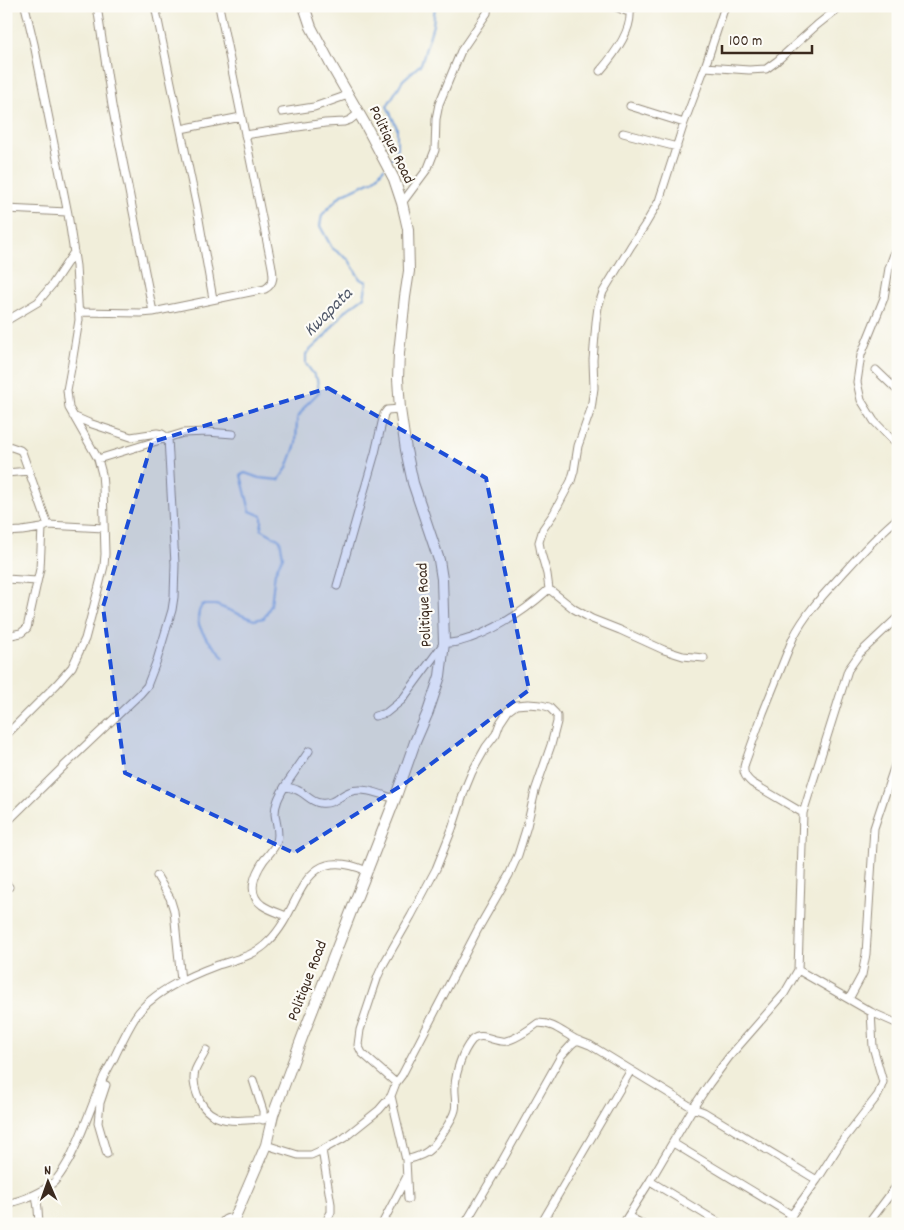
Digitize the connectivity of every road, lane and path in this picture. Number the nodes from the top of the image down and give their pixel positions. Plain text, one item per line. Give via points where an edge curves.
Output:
1 (25, 6) edge
2 (97, 6) edge
3 (154, 6) edge
4 (219, 6) edge
5 (304, 6) edge
6 (488, 6) edge
7 (614, 6) edge
8 (725, 6) edge
9 (841, 6) edge
10 (633, 8) edge
11 (705, 67) junction
12 (600, 71) dead end
13 (348, 95) junction
14 (630, 106) dead end
15 (282, 112) dead end
16 (359, 113) junction
17 (242, 117) junction
18 (684, 123) junction
19 (181, 129) junction
20 (622, 133) dead end
21 (245, 135) junction
22 (676, 147) junction
23 (402, 203) junction
24 (6, 209) edge
25 (67, 212) junction
26 (898, 251) edge
27 (74, 252) junction
28 (212, 299) junction
29 (79, 312) junction
30 (153, 312) junction
31 (6, 321) edge
32 (876, 370) dead end
33 (898, 391) edge
34 (400, 409) junction
35 (73, 416) junction
36 (233, 434) dead end
37 (168, 438) junction
38 (6, 445) edge
39 (898, 446) edge
40 (98, 459) junction
41 (30, 471) junction
42 (6, 473) edge
43 (898, 518) edge
44 (45, 527) junction
45 (104, 528) junction
46 (6, 532) edge
47 (6, 579) edge
48 (37, 581) junction
49 (337, 586) dead end
50 (549, 589) junction
51 (898, 617) edge
52 (6, 636) edge
53 (444, 644) junction
54 (704, 658) dead end
55 (375, 716) dead end
56 (6, 735) edge
57 (309, 751) dead end
58 (898, 756) edge
59 (286, 786) junction
60 (396, 800) junction
61 (804, 813) junction
62 (6, 823) edge
63 (367, 871) junction
64 (157, 876) dead end
65 (286, 916) junction
66 (798, 970) junction
67 (181, 981) junction
68 (849, 999) junction
69 (871, 1012) junction
70 (898, 1024) edge
71 (577, 1040) junction
72 (206, 1050) dead end
73 (631, 1070) junction
74 (105, 1075) junction
75 (253, 1080) dead end
76 (396, 1082) junction
77 (391, 1096) junction
78 (693, 1108) junction
79 (273, 1115) junction
80 (263, 1120) junction
81 (673, 1143) junction
82 (266, 1145) junction
83 (322, 1150) junction
84 (107, 1154) dead end
85 (406, 1160) junction
86 (406, 1178) junction
87 (817, 1180) junction
88 (650, 1181) junction
89 (898, 1184) edge
90 (895, 1193) edge
91 (36, 1194) junction
92 (408, 1199) dead end
93 (6, 1204) edge
94 (792, 1215) junction
95 (628, 1216) junction
96 (233, 1221) edge
97 (39, 1224) edge
98 (222, 1224) edge
99 (325, 1224) edge
100 (382, 1224) edge
101 (465, 1224) edge
102 (541, 1224) edge
103 (623, 1224) edge
104 (642, 1224) edge
105 (721, 1224) edge
106 (785, 1224) edge
107 (868, 1224) edge

1 - 25 street
2 - 30 street via 112,106
3 - 19 street
4 - 17 street
5 - 13 street, Politique Road via 311,27
6 - 23 street via 487,13 461,51 439,104 435,150 428,168
7 - 10 street via 626,11
8 - 11 street
9 - 11 street via 766,69
10 - 12 street via 621,41
11 - 18 street
13 - 15 street via 314,107
13 - 16 street, Politique Road
14 - 18 street
16 - 21 street via 344,122
16 - 23 street, Politique Road via 394,179
17 - 19 street
17 - 21 street
18 - 22 street
19 - 28 street
20 - 22 street
21 - 28 street via 273,280 265,289
22 - 50 street via 659,202 603,292 598,307 590,409 571,481 539,542
23 - 34 street, Politique Road via 408,229 409,272 399,354
24 - 25 street
25 - 27 street
26 - 39 street via 889,268 884,298 860,355 857,382 861,400 874,421
27 - 29 street
27 - 31 street via 38,302
28 - 30 street
29 - 30 street
29 - 35 street via 67,390
32 - 33 street
34 - 49 street via 387,410 384,414 376,453
34 - 53 street, Politique Road via 413,483 439,560
35 - 37 street via 131,437 162,434
35 - 40 street
36 - 37 street via 191,432
37 - 40 street
37 - 62 street via 174,597 157,660 146,686 134,700
38 - 41 street via 22,452
40 - 45 street via 104,486
41 - 42 street
41 - 44 street
43 - 61 street via 882,531 798,627 744,768 746,778 752,783
44 - 45 street
44 - 46 street
44 - 48 street
45 - 56 street via 102,576 85,639 75,661 57,684
47 - 48 street
48 - 52 street via 27,628 21,633
50 - 53 street via 494,629 463,641
50 - 54 street via 592,619 664,650
51 - 61 street via 848,670
53 - 55 street via 402,700 386,713
53 - 60 street, Politique Road via 440,676
57 - 59 street
58 - 68 street via 874,828 866,954 862,975
59 - 60 street via 321,804 328,804 357,790
59 - 65 street via 279,796 275,814 278,840 257,873 253,887 255,898
60 - 63 street, Politique Road
61 - 66 street
63 - 65 street via 340,863 318,868 298,893
63 - 79 street, Politique Road
64 - 67 street via 174,911
65 - 67 street via 276,933 258,950
66 - 68 street
66 - 78 street via 784,994 729,1057
67 - 74 street via 142,1008
68 - 69 street
69 - 70 street
69 - 87 street via 873,1047 883,1084
71 - 73 street
71 - 85 street via 562,1029 543,1023 507,1041 474,1038 458,1068 456,1106 451,1119 428,1151
71 - 101 street via 561,1056
72 - 80 street via 194,1076 203,1106 220,1119
73 - 78 street
73 - 102 street
74 - 84 street via 98,1123
74 - 91 street via 66,1165 53,1182
75 - 80 street
76 - 76 street via 518,855 557,722 557,716 549,707 516,705 500,723 472,772 436,869 378,976 358,1045 362,1053
76 - 77 street
77 - 83 street via 356,1130
77 - 85 street
78 - 81 street
78 - 87 street
79 - 80 street
79 - 82 street, Politique Road
81 - 88 street
81 - 94 street
82 - 83 street via 298,1155 311,1155
82 - 96 street, Politique Road
83 - 99 street via 331,1204
85 - 86 street
86 - 92 street
86 - 100 street
87 - 94 street
88 - 95 street
88 - 105 street
89 - 90 street
90 - 107 street
91 - 93 street
91 - 97 street
94 - 106 street
95 - 103 street
95 - 104 street
96 - 98 street via 226,1218

